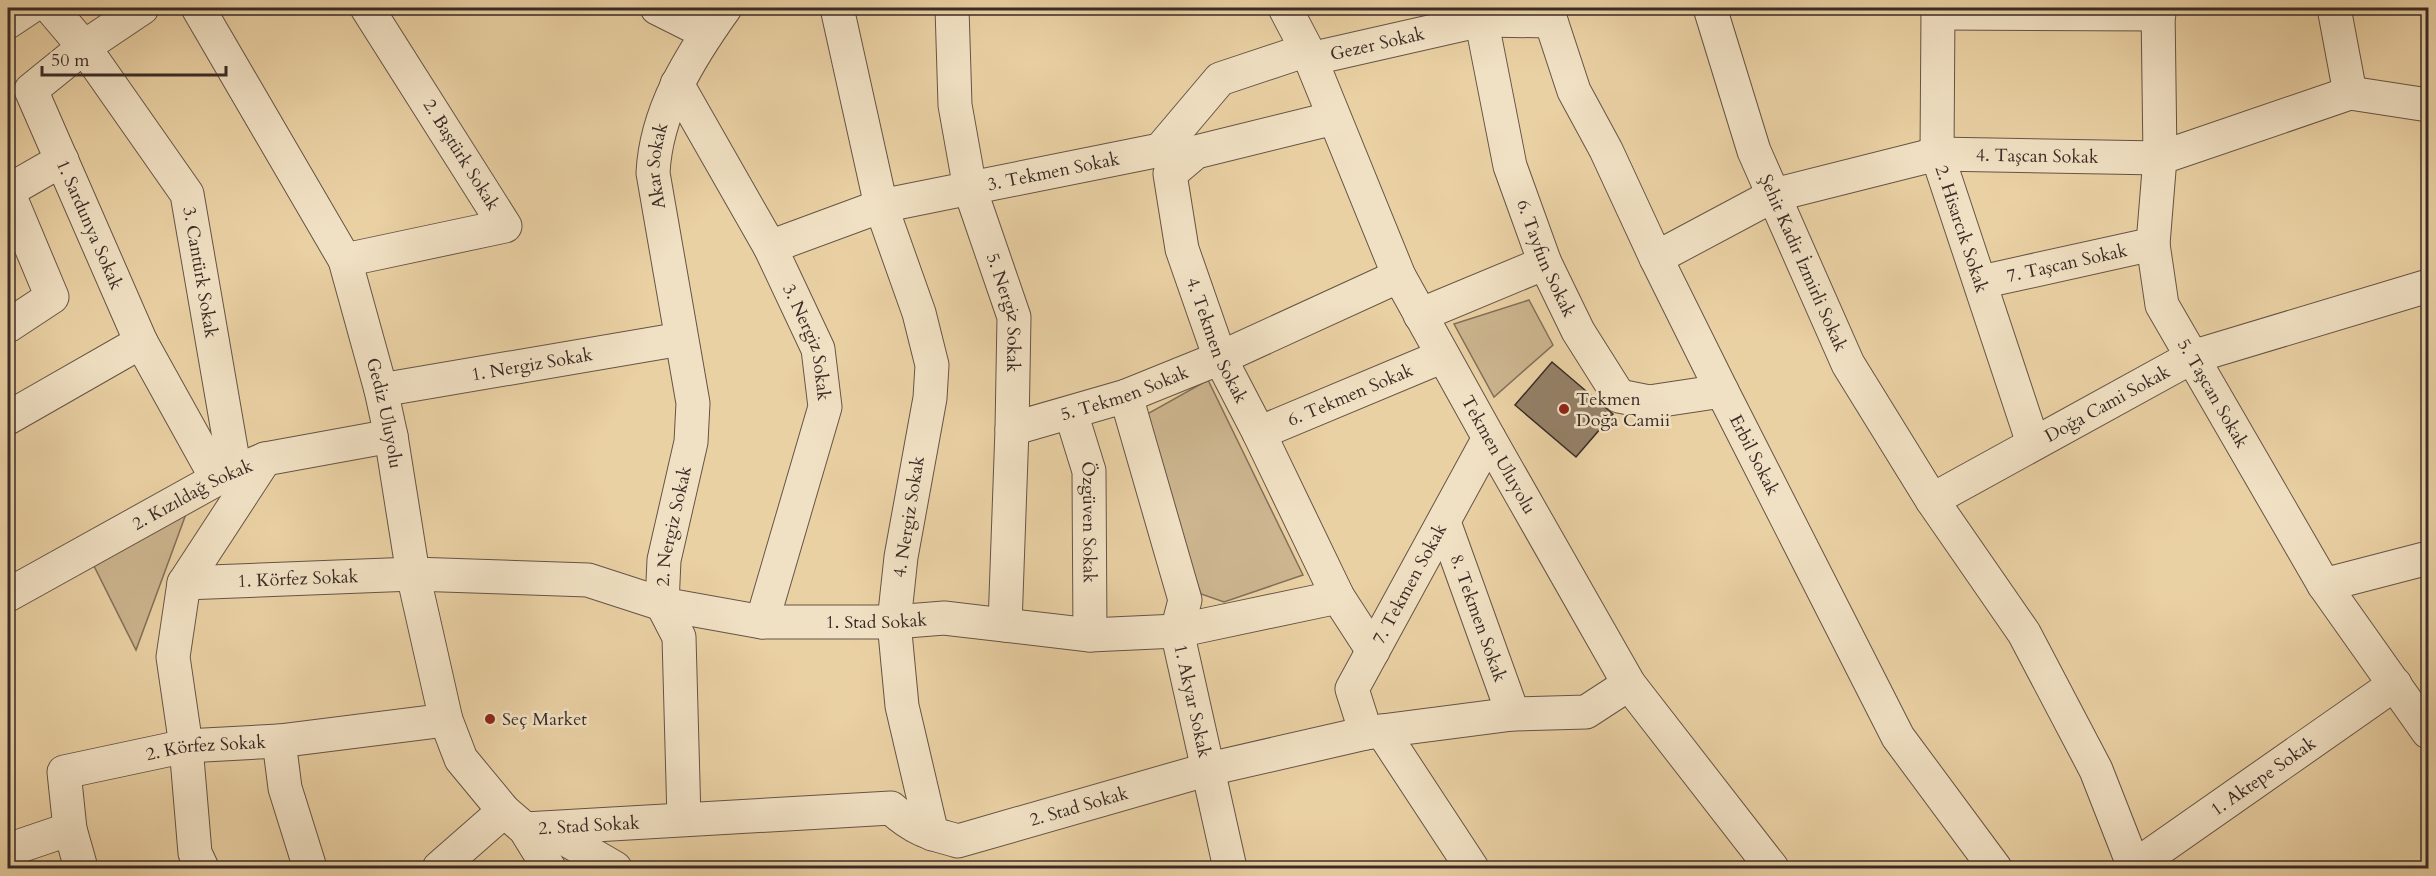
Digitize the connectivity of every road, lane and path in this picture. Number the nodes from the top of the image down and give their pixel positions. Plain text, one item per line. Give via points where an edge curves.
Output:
1 (29, 8) edge
2 (51, 8) edge
3 (142, 8) edge
4 (198, 8) edge
5 (367, 8) edge
6 (657, 8) edge
7 (837, 8) edge
8 (952, 8) edge
9 (1285, 8) edge
10 (1710, 8) edge
11 (2334, 8) edge
12 (1938, 10) edge
13 (2158, 11) edge
14 (1481, 14) edge
15 (1553, 14) edge
16 (716, 20) edge
17 (8, 22) edge
18 (84, 47) junction
19 (1309, 54) junction
20 (677, 84) junction
21 (2350, 93) junction
22 (2428, 105) edge
23 (1334, 117) junction
24 (1937, 154) junction
25 (2160, 158) junction
26 (62, 160) junction
27 (970, 189) junction
28 (8, 191) edge
29 (1773, 195) junction
30 (881, 206) junction
31 (2153, 244) junction
32 (770, 247) junction
33 (1656, 258) junction
34 (345, 260) junction
35 (1545, 263) junction
36 (1399, 276) junction
37 (1981, 282) junction
38 (2428, 286) edge
39 (1420, 315) junction
40 (8, 326) edge
41 (681, 339) junction
42 (141, 342) junction
43 (1443, 356) junction
44 (2192, 357) junction
45 (1220, 358) junction
46 (381, 390) junction
47 (1722, 390) junction
48 (1126, 396) junction
49 (1071, 413) junction
50 (8, 418) edge
51 (1012, 429) junction
52 (1259, 433) junction
53 (392, 436) junction
54 (1489, 438) junction
55 (2033, 443) junction
56 (266, 459) junction
57 (226, 476) junction
58 (1932, 500) junction
59 (1444, 522) junction
60 (2428, 558) edge
61 (413, 574) junction
62 (184, 583) junction
63 (2324, 585) junction
64 (8, 595) edge
65 (1338, 597) junction
66 (662, 604) junction
67 (762, 622) junction
68 (894, 622) junction
69 (1005, 625) junction
70 (1177, 631) junction
71 (1090, 635) junction
72 (1373, 651) junction
73 (1629, 684) junction
74 (2395, 684) junction
75 (1513, 714) junction
76 (446, 720) junction
77 (1374, 732) junction
78 (2428, 732) edge
79 (279, 741) junction
80 (186, 746) junction
81 (1209, 769) junction
82 (684, 819) junction
83 (514, 820) junction
84 (70, 829) junction
85 (932, 834) junction
86 (8, 850) edge
87 (192, 863) edge
88 (81, 868) edge
89 (310, 868) edge
90 (439, 868) edge
91 (549, 868) edge
92 (615, 868) edge
93 (1230, 868) edge
94 (1472, 868) edge
95 (1772, 868) edge
96 (1995, 868) edge
97 (2133, 868) edge

1 - 17 street
2 - 18 street, 3. Cantürk Sokak
3 - 18 street, 1. Sardunya Sokak
4 - 34 street, Gediz Uluyolu
5 - 34 street, 2. Baştürk Sokak via 505,226
6 - 16 street
7 - 30 street, 4. Nergiz Sokak
8 - 27 street, 5. Nergiz Sokak via 955,105
9 - 19 street, Tekmen Uluyolu
10 - 29 street, Şehit Kadir İzmirli Sokak via 1754,151
11 - 21 street
12 - 13 street
12 - 24 street, 2. Hisarcık Sokak
13 - 25 street, 5. Taşcan Sokak
14 - 15 street, Gezer Sokak
14 - 19 street, Gezer Sokak
14 - 35 street, 6. Tayfun Sokak via 1510,166
15 - 33 street, Erbil Sokak via 1574,91
16 - 20 street, Akar Sokak
18 - 26 street, 1. Sardunya Sokak via 31,90
18 - 57 street, 3. Cantürk Sokak via 187,194
19 - 23 street, Tekmen Uluyolu
19 - 27 street, 3. Tekmen Sokak via 1220,79 1160,150
20 - 32 street, 3. Nergiz Sokak
20 - 41 street, Akar Sokak via 666,109 653,173
21 - 22 street, 4. Taşcan Sokak
21 - 25 street, 4. Taşcan Sokak
23 - 36 street, Tekmen Uluyolu
23 - 45 street, 4. Tekmen Sokak via 1196,152 1170,174 1182,249
24 - 25 street, 4. Taşcan Sokak
24 - 29 street, 4. Taşcan Sokak
24 - 37 street, 2. Hisarcık Sokak
25 - 31 street, 5. Taşcan Sokak
26 - 28 street
26 - 42 street, 1. Sardunya Sokak
27 - 30 street, 3. Tekmen Sokak
27 - 51 street, 5. Nergiz Sokak via 1014,317
28 - 40 street via 52,297
29 - 33 street, 4. Taşcan Sokak
29 - 58 street, Şehit Kadir İzmirli Sokak via 1848,364
30 - 32 street, 3. Tekmen Sokak
30 - 68 street, 4. Nergiz Sokak via 919,312 932,365 930,398 900,557
31 - 37 street, 7. Taşcan Sokak
31 - 44 street, 5. Taşcan Sokak via 2162,305
32 - 67 street, 3. Nergiz Sokak via 818,349 825,407
33 - 47 street, Erbil Sokak
34 - 46 street, Gediz Uluyolu
35 - 39 street
35 - 47 street, 6. Tayfun Sokak via 1578,331 1619,396 1649,402
36 - 39 street, Tekmen Uluyolu
36 - 45 street, 5. Tekmen Sokak
37 - 55 street, 2. Hisarcık Sokak
38 - 44 street, Doğa Cami Sokak
39 - 43 street, Tekmen Uluyolu
41 - 46 street, 1. Nergiz Sokak
41 - 66 street, 2. Nergiz Sokak via 693,403 691,442 664,560
42 - 50 street
42 - 57 street, 1. Sardunya Sokak
43 - 52 street, 6. Tekmen Sokak
43 - 54 street, Tekmen Uluyolu
44 - 55 street, Doğa Cami Sokak
44 - 63 street, 5. Taşcan Sokak
45 - 48 street, 5. Tekmen Sokak
45 - 52 street, 4. Tekmen Sokak
46 - 53 street, Gediz Uluyolu
47 - 96 street, Erbil Sokak via 1898,737
48 - 49 street, 5. Tekmen Sokak
48 - 70 street, 1. Akyar Sokak via 1185,600
49 - 51 street, 5. Tekmen Sokak
49 - 71 street, Özgüven Sokak via 1089,471
51 - 69 street, 5. Nergiz Sokak
52 - 65 street, 4. Tekmen Sokak
53 - 56 street, 2. Kızıldağ Sokak
53 - 61 street, Gediz Uluyolu
54 - 59 street, 7. Tekmen Sokak
54 - 73 street, Tekmen Uluyolu
55 - 58 street, Doğa Cami Sokak
56 - 57 street, 2. Kızıldağ Sokak
56 - 62 street
57 - 64 street, 2. Kızıldağ Sokak
58 - 97 street, Şehit Kadir İzmirli Sokak via 2025,633 2096,770
59 - 72 street, 7. Tekmen Sokak
59 - 75 street, 8. Tekmen Sokak
60 - 63 street
61 - 62 street, 1. Körfez Sokak
61 - 66 street, 1. Stad Sokak via 588,580
61 - 76 street, Gediz Uluyolu
62 - 80 street via 173,657
63 - 74 street, 5. Taşcan Sokak
65 - 70 street, 1. Stad Sokak
65 - 72 street, 4. Tekmen Sokak
66 - 67 street, 1. Stad Sokak
66 - 82 street, 2. Nergiz Sokak via 679,637
67 - 68 street, 1. Stad Sokak
68 - 69 street, 1. Stad Sokak via 944,618
68 - 85 street, 4. Nergiz Sokak via 902,706
69 - 71 street, 1. Stad Sokak
70 - 71 street, 1. Stad Sokak
70 - 81 street, 1. Akyar Sokak
72 - 77 street, 7. Tekmen Sokak via 1352,689
73 - 75 street, 2. Stad Sokak via 1586,712
73 - 95 street, Tekmen Uluyolu
74 - 78 street, 5. Taşcan Sokak
74 - 97 street, 1. Aktepe Sokak
75 - 77 street, 2. Stad Sokak
76 - 79 street, 2. Körfez Sokak
76 - 83 street, Gediz Uluyolu via 461,759
77 - 81 street, 2. Stad Sokak
77 - 94 street, 7. Tekmen Sokak
79 - 80 street, 2. Körfez Sokak
79 - 89 street via 285,788
80 - 84 street, 2. Körfez Sokak via 64,772
80 - 87 street
81 - 85 street, 2. Stad Sokak via 958,841
81 - 93 street, 1. Akyar Sokak
82 - 83 street, 2. Stad Sokak
82 - 85 street, 2. Stad Sokak via 891,808 908,824
83 - 90 street
83 - 91 street, Gediz Uluyolu
83 - 92 street via 567,840
84 - 86 street
84 - 88 street, 2. Körfez Sokak

